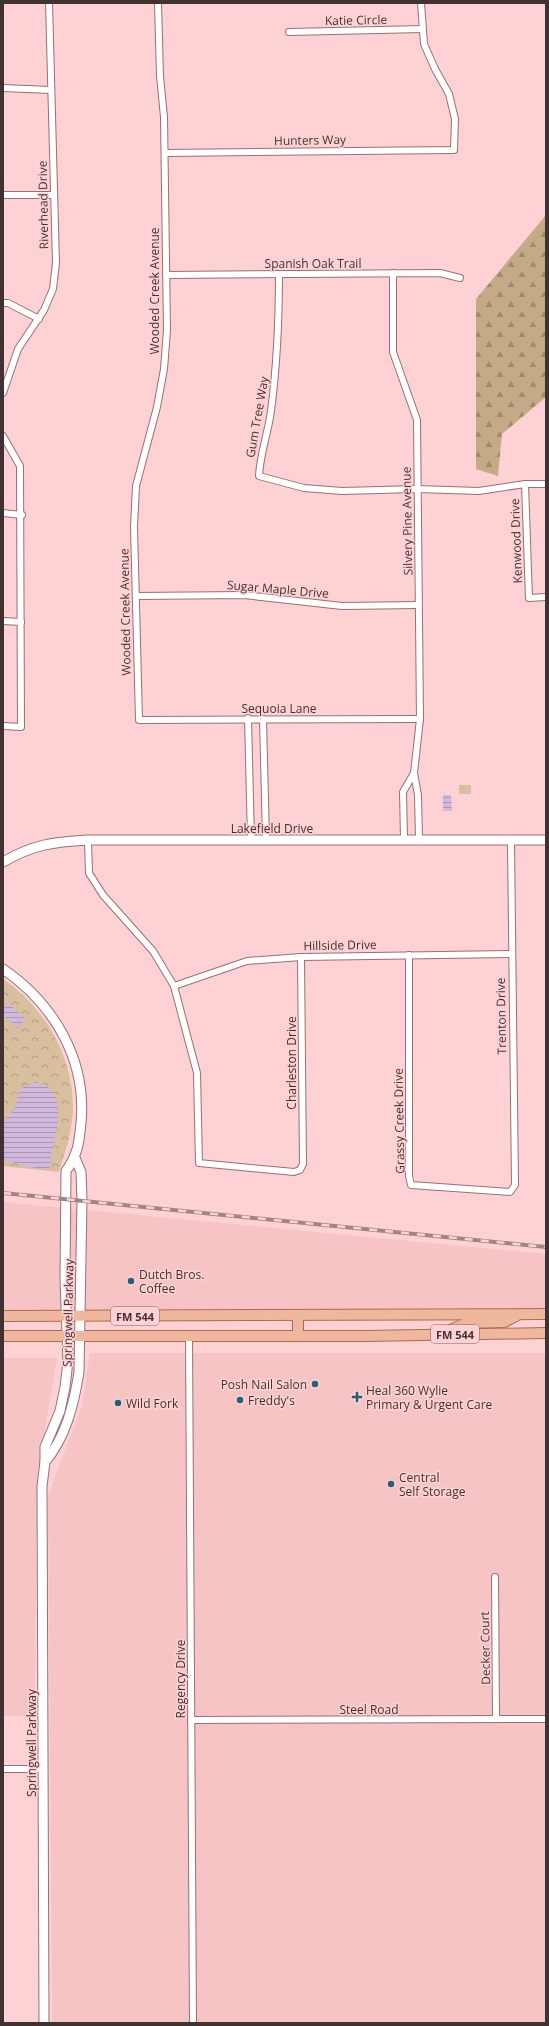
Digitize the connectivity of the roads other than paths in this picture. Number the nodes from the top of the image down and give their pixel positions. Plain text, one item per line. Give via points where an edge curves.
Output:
1 (49, 3) edge
2 (158, 3) edge
3 (421, 3) edge
4 (423, 29) junction
5 (289, 32) dead end
6 (3, 88) edge
7 (52, 90) junction
8 (165, 153) junction
9 (3, 194) edge
10 (54, 195) junction
11 (393, 273) junction
12 (166, 274) junction
13 (279, 274) junction
14 (460, 278) dead end
15 (3, 303) edge
16 (38, 319) junction
17 (3, 393) edge
18 (3, 436) edge
19 (525, 484) junction
20 (546, 484) edge
21 (417, 489) junction
22 (3, 513) edge
23 (22, 515) junction
24 (136, 596) junction
25 (546, 598) edge
26 (418, 605) junction
27 (3, 621) edge
28 (21, 622) junction
29 (248, 718) junction
30 (263, 719) junction
31 (420, 719) junction
32 (139, 720) joint
33 (3, 726) edge
34 (414, 773) junction
35 (404, 839) junction
36 (419, 839) junction
37 (88, 840) junction
38 (251, 840) junction
39 (266, 840) junction
40 (546, 840) edge
41 (511, 842) junction
42 (3, 862) edge
43 (511, 954) junction
44 (409, 955) junction
45 (301, 956) junction
46 (3, 969) edge
47 (174, 986) junction
48 (75, 1158) junction
49 (513, 1190) joint
50 (65, 1223) junction
51 (82, 1223) junction
52 (520, 1314) junction
53 (546, 1314) edge
54 (298, 1315) junction
55 (3, 1316) edge
56 (66, 1316) junction
57 (81, 1316) junction
58 (546, 1333) edge
59 (451, 1334) junction
60 (67, 1335) junction
61 (80, 1335) junction
62 (3, 1336) edge
63 (189, 1336) junction
64 (298, 1336) junction
65 (45, 1462) junction
66 (495, 1577) dead end
67 (496, 1719) junction
68 (546, 1719) edge
69 (191, 1720) junction
70 (43, 1769) junction
71 (3, 1770) edge
72 (44, 2023) edge
73 (193, 2023) edge

1 - 7 street, Riverhead Drive
2 - 8 street, Wooded Creek Avenue
3 - 4 street
4 - 5 street, Katie Circle
4 - 8 street, Hunters Way via 424,44 449,94 455,119 454,150
6 - 7 street
7 - 10 street, Riverhead Drive
8 - 12 street, Wooded Creek Avenue
9 - 10 street
10 - 16 street, Riverhead Drive via 56,263 53,289
11 - 13 street, Spanish Oak Trail
11 - 14 street, Spanish Oak Trail via 440,273
11 - 21 street, Silvery Pine Avenue via 393,352 417,420
12 - 13 street, Spanish Oak Trail
12 - 24 street, Wooded Creek Avenue via 167,330 164,369 157,407 136,486
13 - 21 street, Gum Tree Way via 277,368 259,476 304,488 342,491
15 - 16 street
16 - 17 street, Riverhead Drive via 18,349
18 - 23 street via 20,466
19 - 20 street
19 - 21 street via 478,491
19 - 25 street, Kenwood Drive via 529,598
21 - 26 street, Silvery Pine Avenue
22 - 23 street
23 - 28 street
24 - 26 street, Sugar Maple Drive via 244,595 342,606
24 - 32 street, Wooded Creek Avenue
26 - 31 street, Silvery Pine Avenue
27 - 28 street
28 - 33 street via 20,727
29 - 30 street, Sequoia Lane
29 - 32 street, Sequoia Lane
29 - 38 street
30 - 31 street, Sequoia Lane
30 - 39 street
31 - 34 street, Silvery Pine Avenue
34 - 35 street, Silvery Pine Avenue via 403,792
34 - 36 street, Silvery Pine Avenue via 418,795
35 - 36 street, Lakefield Drive
35 - 39 street, Lakefield Drive
36 - 41 street, Lakefield Drive
37 - 38 street, Lakefield Drive
37 - 42 street, Lakefield Drive via 52,842 26,849
37 - 47 street via 89,873 103,895 154,951
38 - 39 street, Lakefield Drive
40 - 41 street, Lakefield Drive
41 - 43 street, Trenton Drive
43 - 44 street, Hillside Drive
43 - 49 street, Trenton Drive via 515,1186
44 - 45 street, Hillside Drive
44 - 49 street, Grassy Creek Drive via 411,1185 510,1192
45 - 47 street, Hillside Drive via 247,961
45 - 47 street, Charleston Drive via 303,1164 300,1170 294,1172 199,1163 197,1073
46 - 48 street, Springwell Parkway via 23,984 49,1011 75,1062 82,1112
48 - 50 street, Springwell Parkway via 66,1171
48 - 51 street, Springwell Parkway via 81,1172
50 - 51 street
50 - 56 street, Springwell Parkway
51 - 57 street, Springwell Parkway
52 - 53 main road, FM 544 / FM 544
52 - 54 main road, FM 544 / FM 544
52 - 59 main road via 504,1322 463,1324 452,1329
54 - 57 main road, FM 544 / FM 544
54 - 64 main road
55 - 56 main road, FM 544 / FM 544
56 - 57 main road, FM 544 / FM 544
56 - 60 street, Springwell Parkway
57 - 61 street, Springwell Parkway
58 - 59 main road, FM 544 / FM 544
59 - 64 main road, FM 544 / FM 544
60 - 61 main road, FM 544 / FM 544
60 - 62 main road, FM 544 / FM 544
60 - 65 street, Springwell Parkway via 65,1387 60,1411 45,1447
61 - 63 main road, FM 544 / FM 544
61 - 65 street, Springwell Parkway via 79,1372 69,1418 54,1451
63 - 64 main road, FM 544 / FM 544
63 - 69 street, Regency Drive
65 - 70 street, Springwell Parkway via 42,1486
66 - 67 street, Decker Court
67 - 68 street, Steel Road
67 - 69 street, Steel Road
69 - 73 street, Regency Drive
70 - 71 street
70 - 72 street, Springwell Parkway

